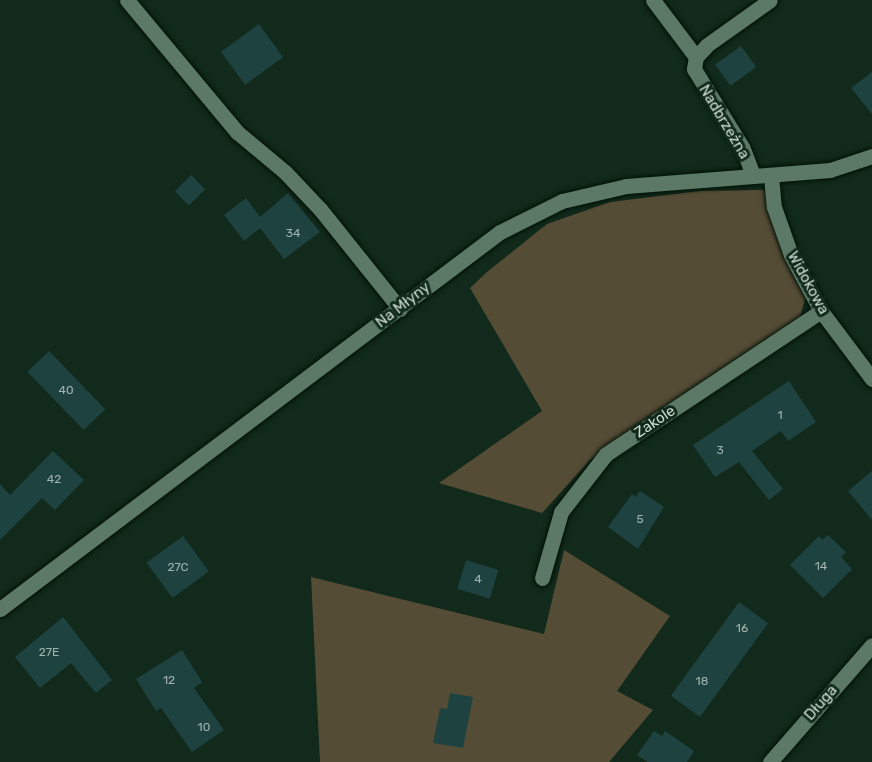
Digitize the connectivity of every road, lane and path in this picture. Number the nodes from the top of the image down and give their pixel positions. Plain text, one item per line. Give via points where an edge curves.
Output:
1 (127, 0) edge
2 (653, 0) edge
3 (770, 0) edge
4 (696, 57) junction
5 (872, 156) edge
6 (753, 175) junction
7 (771, 175) junction
8 (400, 309) junction
9 (821, 311) junction
10 (872, 379) edge
11 (542, 578) dead end
12 (0, 609) edge
13 (872, 645) edge
14 (770, 762) edge

1 - 8 street via 237,132 285,172 320,209
2 - 4 street
3 - 4 street
4 - 6 street, Nadbrzeżna via 696,77 742,147
5 - 7 street, Na Młyny via 830,170
6 - 7 street, Na Młyny
6 - 8 street, Na Młyny via 626,186 562,201 500,232
7 - 9 street, Widokowa via 774,207 791,255
8 - 12 street, Na Młyny
9 - 10 street, Widokowa
9 - 11 street, Zakole via 606,454 561,512
13 - 14 street, Długa

